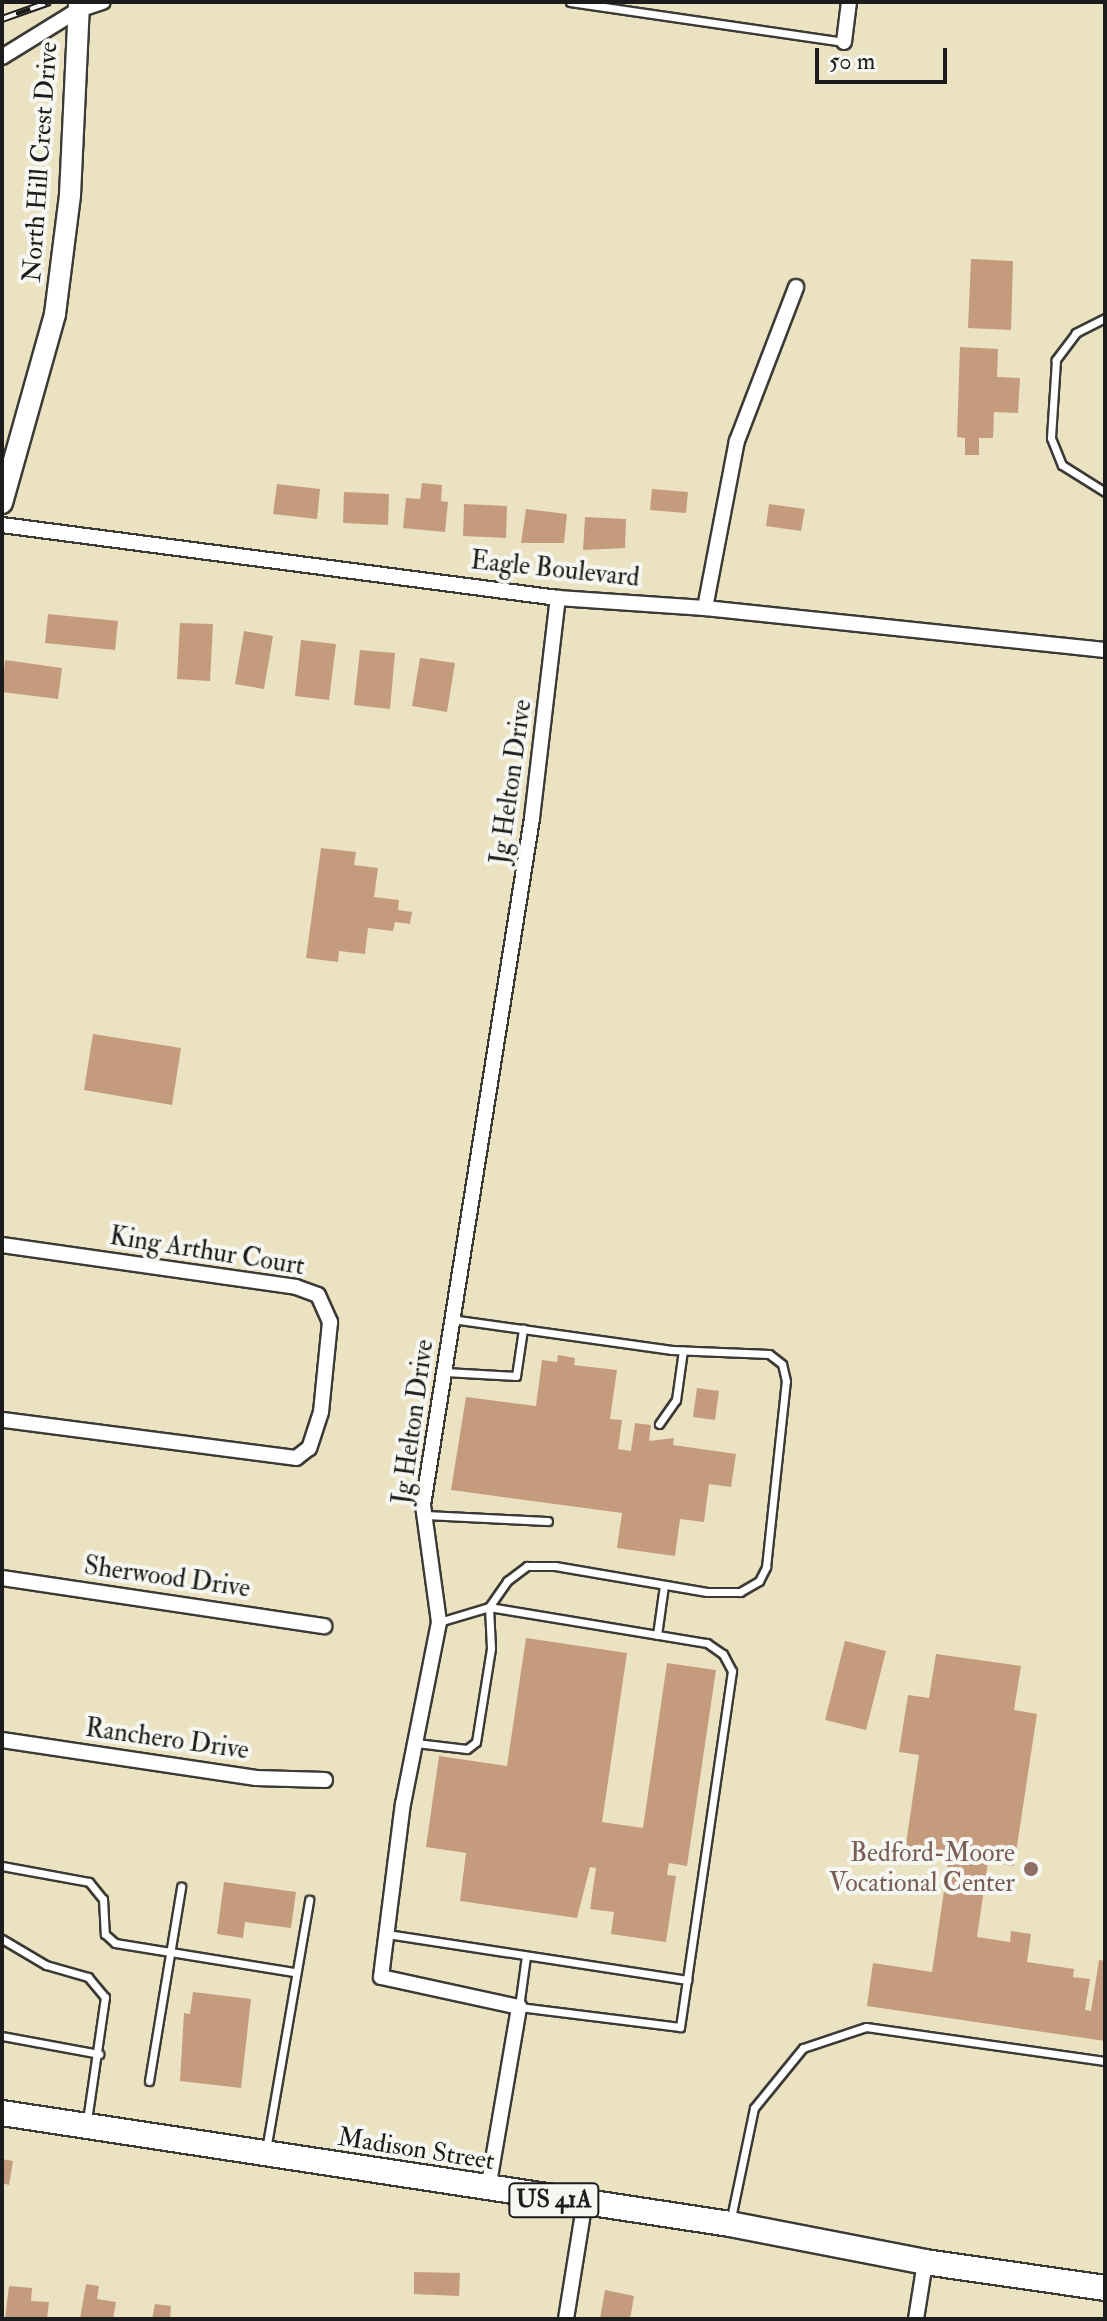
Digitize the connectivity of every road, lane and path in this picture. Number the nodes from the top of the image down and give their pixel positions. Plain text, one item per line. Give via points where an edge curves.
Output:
1 (103, 2) edge
2 (570, 2) edge
3 (849, 2) edge
4 (78, 6) edge
5 (844, 42) joint
6 (2, 57) edge
7 (796, 287) dead end
8 (1105, 318) edge
9 (1105, 492) edge
10 (2, 503) edge
11 (2, 525) edge
12 (558, 598) junction
13 (705, 608) junction
14 (1105, 650) edge
15 (2, 1245) edge
16 (452, 1319) junction
17 (523, 1329) junction
18 (683, 1350) junction
19 (445, 1372) junction
20 (2, 1420) edge
21 (659, 1424) dead end
22 (424, 1515) junction
23 (548, 1521) dead end
24 (2, 1578) edge
25 (664, 1585) junction
26 (489, 1607) junction
27 (439, 1622) junction
28 (324, 1626) dead end
29 (657, 1635) junction
30 (2, 1740) edge
31 (416, 1743) junction
32 (325, 1780) dead end
33 (2, 1866) edge
34 (181, 1887) dead end
35 (309, 1900) dead end
36 (387, 1934) junction
37 (2, 1939) edge
38 (170, 1953) junction
39 (526, 1956) junction
40 (294, 1972) junction
41 (687, 1980) junction
42 (519, 2007) junction
43 (2, 2036) edge
44 (99, 2054) junction
45 (1105, 2061) edge
46 (149, 2081) dead end
47 (2, 2113) edge
48 (85, 2126) junction
49 (265, 2154) junction
50 (488, 2189) junction
51 (584, 2206) junction
52 (730, 2224) junction
53 (925, 2262) junction
54 (1105, 2288) edge
55 (566, 2319) edge
56 (916, 2319) edge

1 - 4 street
2 - 5 lane
3 - 5 street
4 - 6 street
4 - 10 street, North Hill Crest Drive via 70,195 55,314
7 - 13 street via 737,441
8 - 9 lane via 1076,333 1056,360 1051,438 1062,465
11 - 12 street, Eagle Boulevard
12 - 13 street, Eagle Boulevard
12 - 16 street, Jg Helton Drive via 532,818
13 - 14 street, Eagle Boulevard
15 - 20 street, King Arthur Court via 296,1287 318,1295 330,1322 321,1412 309,1448 296,1458
16 - 17 lane
16 - 19 street, Jg Helton Drive
17 - 18 lane
17 - 19 lane via 516,1376
18 - 21 lane via 676,1400
18 - 25 lane via 769,1354 782,1364 786,1381 766,1567 759,1581 740,1592
19 - 22 street, Jg Helton Drive
22 - 23 lane
22 - 27 street, Jg Helton Drive
24 - 28 street, Sherwood Drive
25 - 26 lane via 527,1566 507,1581
25 - 29 lane
26 - 27 lane
26 - 29 lane
26 - 31 lane via 491,1648 476,1742 467,1749
27 - 31 street, Jg Helton Drive
29 - 41 lane via 707,1643 723,1654 732,1671
30 - 32 street, Ranchero Drive via 256,1778
31 - 36 street, Jg Helton Drive
33 - 38 lane via 89,1882 103,1899 105,1934 115,1943
34 - 38 lane
35 - 40 lane
36 - 39 lane
36 - 42 street, Jg Helton Drive via 381,1977
37 - 44 lane via 46,1965 88,1977 99,1986 106,2009
38 - 40 lane
38 - 46 lane
39 - 41 lane
39 - 42 lane
40 - 49 lane
41 - 42 lane via 680,2027
42 - 50 street
43 - 44 lane
44 - 48 lane
45 - 52 lane via 866,2027 803,2048 754,2108
47 - 48 main road, Madison Street / US 41A
48 - 49 main road, Madison Street / US 41A
49 - 50 main road, Madison Street / US 41A
50 - 51 main road, Madison Street / US 41A
51 - 52 main road, Madison Street / US 41A
51 - 55 street
52 - 53 main road, Madison Street / US 41A
53 - 54 main road, Madison Street / US 41A
53 - 56 street

